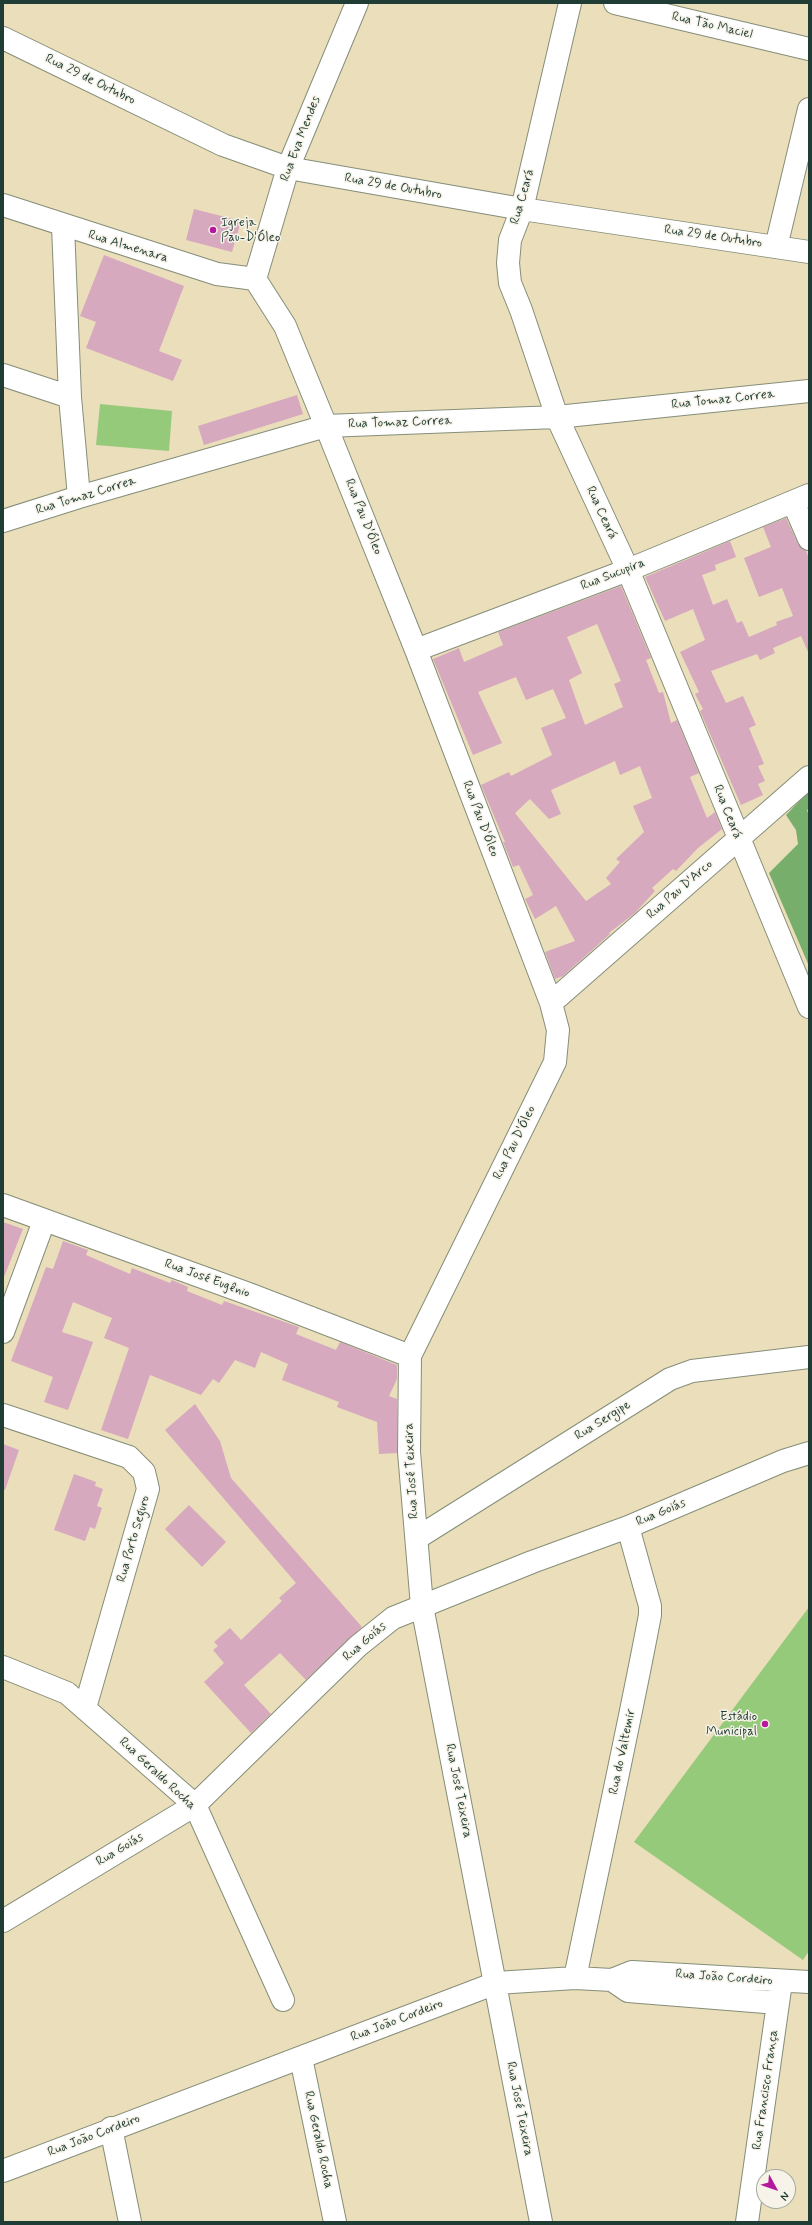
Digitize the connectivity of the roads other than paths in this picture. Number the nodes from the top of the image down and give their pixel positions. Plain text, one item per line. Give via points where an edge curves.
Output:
1 (357, 3) edge
2 (570, 3) edge
3 (615, 3) edge
4 (3, 38) edge
5 (809, 49) edge
6 (809, 109) edge
7 (288, 168) junction
8 (3, 205) edge
9 (522, 209) junction
10 (63, 226) junction
11 (776, 247) junction
12 (809, 252) edge
13 (255, 279) junction
14 (3, 375) edge
15 (809, 391) edge
16 (70, 396) junction
17 (557, 417) junction
18 (326, 426) junction
19 (79, 497) junction
20 (801, 498) edge
21 (3, 521) edge
22 (809, 539) edge
23 (628, 570) junction
24 (416, 650) junction
25 (809, 777) edge
26 (738, 840) junction
27 (551, 1003) junction
28 (809, 1007) edge
29 (3, 1205) edge
30 (44, 1221) junction
31 (3, 1332) edge
32 (410, 1356) junction
33 (809, 1357) edge
34 (3, 1415) edge
35 (809, 1453) edge
36 (628, 1527) junction
37 (416, 1538) junction
38 (422, 1606) junction
39 (3, 1667) edge
40 (85, 1708) junction
41 (195, 1806) junction
42 (3, 1921) edge
43 (575, 1978) junction
44 (809, 1982) edge
45 (496, 1983) junction
46 (780, 1992) junction
47 (283, 2000) dead end
48 (301, 2058) junction
49 (111, 2128) junction
50 (3, 2171) edge
51 (130, 2222) edge
52 (335, 2222) edge
53 (541, 2222) edge
54 (747, 2222) edge

1 - 7 street, Rua Eva Mendes
2 - 9 street, Rua Ceará
3 - 5 street, Rua Tão Maciel
4 - 7 street, Rua 29 de Outubro via 223,145
6 - 11 street
7 - 9 street, Rua 29 de Outubro
7 - 13 street, Rua Eva Mendes
8 - 10 street, Rua Almenara
9 - 11 street, Rua 29 de Outubro
9 - 17 street, Rua Ceará via 510,240 510,283
10 - 13 street, Rua Almenara via 217,274
10 - 16 street
11 - 12 street, Rua 29 de Outubro
13 - 18 street, Rua Pau D'Óleo via 285,326
14 - 16 street
15 - 17 street, Rua Tomaz Correa
16 - 19 street
17 - 18 street, Rua Tomaz Correa
17 - 23 street, Rua Ceará
18 - 19 street, Rua Tomaz Correa
18 - 24 street, Rua Pau D'Óleo
19 - 21 street, Rua Tomaz Correa
20 - 22 street
20 - 23 street, Rua Sucupira
23 - 24 street, Rua Sucupira
23 - 26 street, Rua Ceará
24 - 27 street, Rua Pau D'Óleo
25 - 26 street, Rua Pau D'Arco
26 - 27 street, Rua Pau D'Arco
26 - 28 street, Rua Ceará
27 - 32 street, Rua Pau D'Óleo via 558,1030 555,1062
29 - 30 street, Rua José Eugênio
30 - 31 street
30 - 32 street, Rua José Eugênio via 249,1294
32 - 37 street, Rua José Teixeira via 409,1452
33 - 37 street, Rua Sergipe via 692,1371 670,1379
34 - 40 street, Rua Porto Seguro via 130,1457 144,1472 148,1488
35 - 36 street, Rua Goiás via 783,1461
36 - 38 street, Rua Goiás
36 - 43 street, Rua do Valtemir via 650,1606 650,1615 627,1740
37 - 38 street, Rua José Teixeira
38 - 41 street, Rua Goiás via 393,1618 358,1646
38 - 45 street, Rua José Teixeira
39 - 40 street, Rua Geraldo Rocha via 67,1693
40 - 41 street, Rua Geraldo Rocha
41 - 42 street, Rua Goiás
41 - 47 street, Rua Geraldo Rocha
43 - 45 street, Rua João Cordeiro
43 - 46 street, Rua João Cordeiro via 612,1980 632,1972
44 - 46 street, Rua João Cordeiro
45 - 48 street, Rua João Cordeiro
45 - 53 street, Rua José Teixeira
46 - 54 street, Rua Francisco França
48 - 49 street, Rua João Cordeiro
48 - 52 street, Rua Geraldo Rocha
49 - 50 street, Rua João Cordeiro
49 - 51 street

